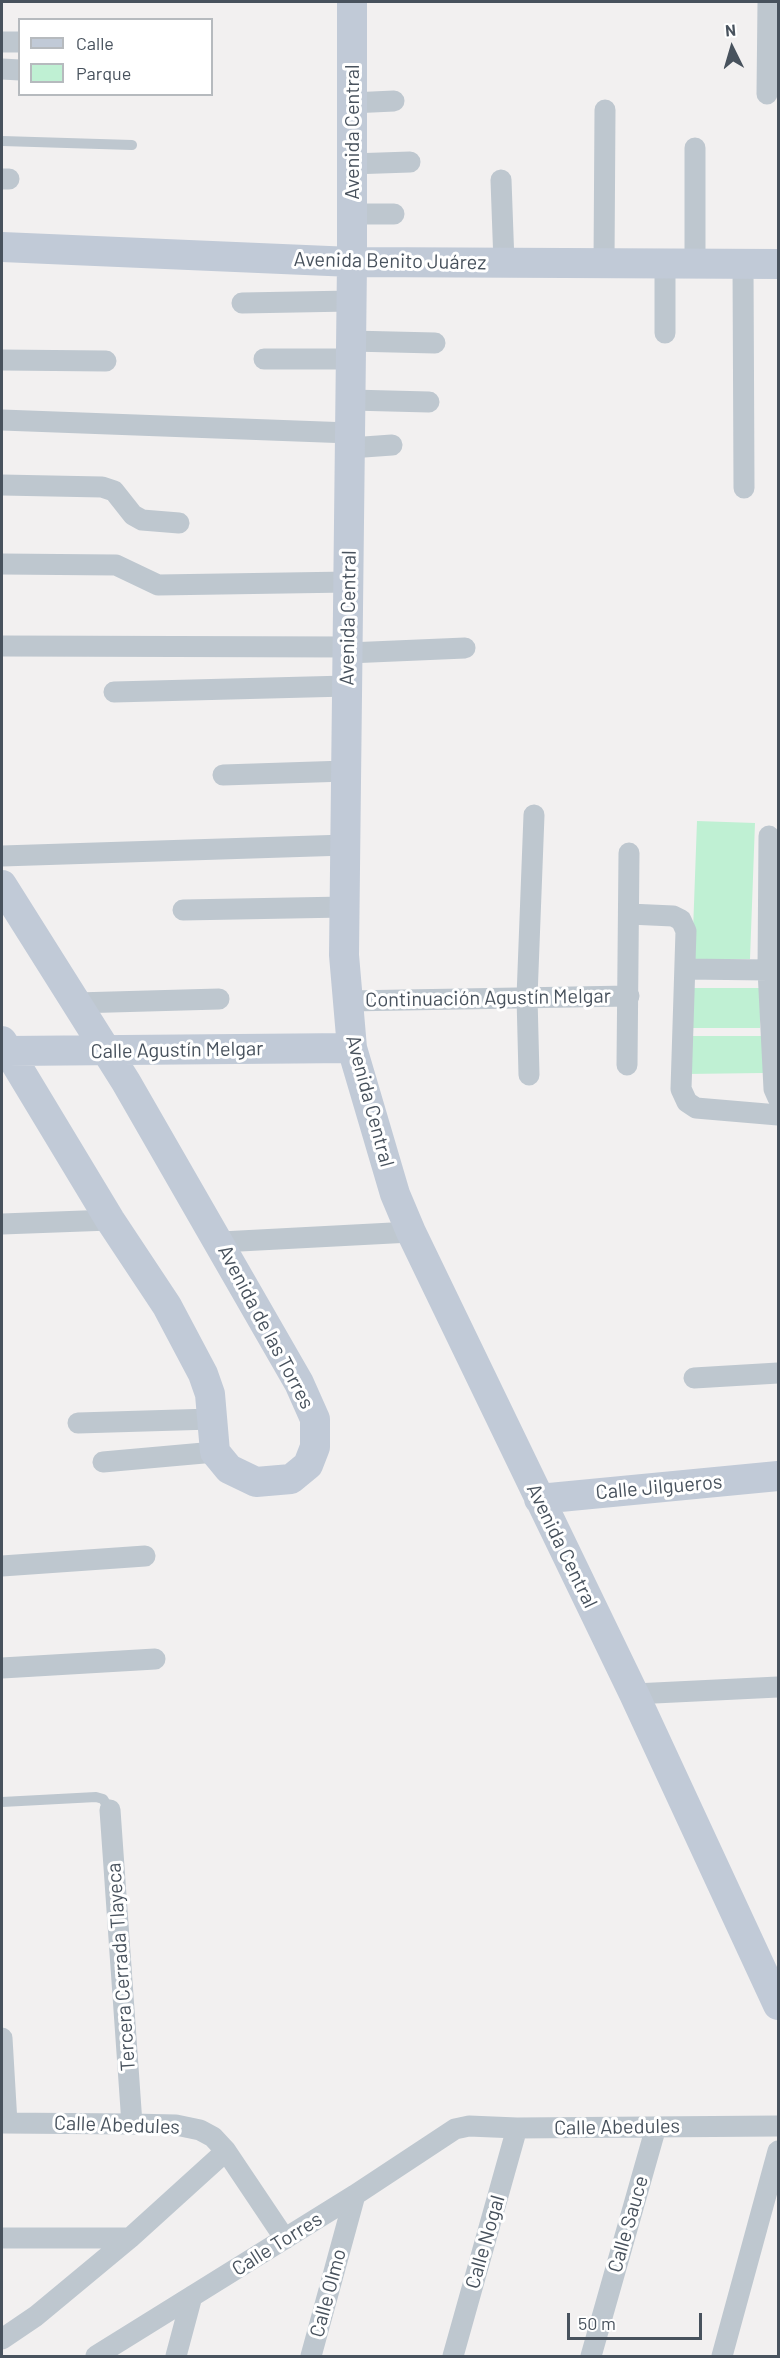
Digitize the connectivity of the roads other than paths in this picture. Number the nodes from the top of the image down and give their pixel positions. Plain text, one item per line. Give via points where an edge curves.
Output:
1 (352, 2) edge
2 (768, 2) edge
3 (2, 42) edge
4 (18, 42) edge
5 (2, 69) edge
6 (18, 70) edge
7 (767, 94) dead end
8 (394, 101) dead end
9 (351, 103) junction
10 (605, 110) dead end
11 (2, 141) edge
12 (132, 145) dead end
13 (696, 148) dead end
14 (410, 162) dead end
15 (351, 164) junction
16 (501, 180) dead end
17 (352, 214) junction
18 (394, 214) dead end
19 (2, 247) edge
20 (352, 262) junction
21 (504, 263) junction
22 (603, 263) junction
23 (665, 264) junction
24 (695, 264) junction
25 (743, 264) junction
26 (778, 264) edge
27 (351, 302) junction
28 (242, 303) dead end
29 (665, 333) dead end
30 (435, 344) dead end
31 (351, 350) junction
32 (264, 359) dead end
33 (2, 360) edge
34 (105, 361) dead end
35 (351, 400) junction
36 (429, 402) dead end
37 (2, 420) edge
38 (350, 440) junction
39 (392, 445) dead end
40 (2, 485) edge
41 (744, 488) dead end
42 (179, 523) dead end
43 (2, 564) edge
44 (349, 582) junction
45 (2, 646) edge
46 (465, 648) dead end
47 (348, 650) junction
48 (347, 686) junction
49 (114, 692) dead end
50 (346, 771) junction
51 (223, 775) dead end
52 (534, 816) dead end
53 (769, 836) dead end
54 (346, 845) junction
55 (629, 853) dead end
56 (2, 856) edge
57 (2, 885) edge
58 (345, 907) junction
59 (183, 910) dead end
60 (629, 914) junction
61 (685, 969) junction
62 (768, 970) junction
63 (628, 996) junction
64 (527, 997) junction
65 (219, 999) dead end
66 (348, 1001) junction
67 (76, 1003) junction
68 (4, 1048) edge
69 (352, 1048) junction
70 (106, 1051) junction
71 (627, 1065) dead end
72 (529, 1076) dead end
73 (778, 1098) edge
74 (778, 1115) edge
75 (110, 1220) junction
76 (2, 1224) edge
77 (411, 1232) junction
78 (220, 1242) junction
79 (778, 1373) edge
80 (694, 1378) dead end
81 (212, 1419) junction
82 (78, 1423) dead end
83 (215, 1452) junction
84 (103, 1462) dead end
85 (778, 1476) edge
86 (539, 1499) junction
87 (145, 1556) dead end
88 (2, 1566) edge
89 (155, 1659) dead end
90 (2, 1668) edge
91 (778, 1687) edge
92 (634, 1694) junction
93 (2, 1802) edge
94 (110, 1810) joint
95 (778, 2006) edge
96 (2, 2038) edge
97 (4, 2123) edge
98 (132, 2124) junction
99 (778, 2126) edge
100 (656, 2127) junction
101 (518, 2128) junction
102 (455, 2129) joint
103 (226, 2151) junction
104 (778, 2151) edge
105 (355, 2195) junction
106 (2, 2238) edge
107 (130, 2238) junction
108 (285, 2239) junction
109 (192, 2296) junction
110 (4, 2337) edge
111 (96, 2356) edge
112 (176, 2356) edge
113 (311, 2356) edge
114 (453, 2356) edge
115 (591, 2356) edge
116 (722, 2356) edge

1 - 9 main road, Avenida Central
2 - 7 street
3 - 4 street
5 - 6 street
8 - 9 street
9 - 15 main road, Avenida Central
10 - 22 street
11 - 12 lane
13 - 24 street
14 - 15 street
15 - 17 main road, Avenida Central
16 - 21 street
17 - 18 street
17 - 20 main road, Avenida Central
19 - 20 main road, Avenida Benito Juárez
20 - 21 main road, Avenida Benito Juárez
20 - 27 main road, Avenida Central
21 - 22 main road, Avenida Benito Juárez
22 - 23 main road, Avenida Benito Juárez
23 - 24 main road, Avenida Benito Juárez
23 - 29 street
24 - 25 main road, Avenida Benito Juárez
25 - 26 main road, Avenida Benito Juárez
25 - 41 street
27 - 28 street
27 - 31 main road, Avenida Central
30 - 31 street
31 - 32 street
31 - 35 main road, Avenida Central
33 - 34 street
35 - 36 street
35 - 38 main road, Avenida Central
37 - 38 street
38 - 39 street
38 - 44 main road, Avenida Central
40 - 42 street via 102,487 114,491 133,515 142,520
43 - 44 street via 117,565 158,585
44 - 47 main road, Avenida Central
45 - 47 street
46 - 47 street
47 - 48 main road, Avenida Central
48 - 49 street
48 - 50 main road, Avenida Central
50 - 51 street
50 - 54 main road, Avenida Central
52 - 64 street
53 - 62 street
54 - 56 street
54 - 58 main road, Avenida Central
55 - 60 street
57 - 67 main road, Avenida de las Torres
58 - 59 street
58 - 66 main road, Avenida Central
60 - 61 street via 673,916 681,920 686,931
60 - 63 street
61 - 62 street
61 - 74 street via 681,1089 687,1102 696,1108
62 - 73 street via 774,1089
63 - 64 street, Continuación Agustín Melgar
63 - 71 street
64 - 66 street, Continuación Agustín Melgar
64 - 72 street
65 - 67 street
66 - 69 main road, Avenida Central
67 - 70 main road, Avenida de las Torres
68 - 70 main road, Calle Agustín Melgar
68 - 75 main road
69 - 70 main road, Calle Agustín Melgar
69 - 77 main road, Avenida Central via 395,1194
70 - 78 main road, Avenida de las Torres
75 - 76 street
75 - 81 main road via 167,1306 203,1374
77 - 78 street
77 - 86 main road, Avenida Central
78 - 83 main road, Avenida de las Torres via 300,1383 315,1419 315,1448 308,1466 291,1479 278,1482 256,1482 229,1469
79 - 80 street
81 - 82 street
81 - 83 main road
83 - 84 street
85 - 86 main road, Calle Jilgueros
86 - 92 main road, Avenida Central
87 - 88 street
89 - 90 street
91 - 92 street
92 - 95 main road, Avenida Central
93 - 94 lane via 96,1797 103,1799
94 - 98 street, Tercera Cerrada Tlayeca
96 - 97 street
97 - 98 street, Calle Abedules
98 - 103 street, Calle Abedules via 200,2130
99 - 100 street, Calle Abedules
100 - 101 street, Calle Abedules
100 - 115 street, Calle Sauce
101 - 102 street, Calle Abedules
101 - 114 street, Calle Nogal
102 - 105 street, Calle Torres
103 - 107 street
103 - 108 street, Calle Abedules
104 - 116 street
105 - 108 street, Calle Torres
105 - 113 street, Calle Olmo
106 - 107 street
107 - 110 street via 36,2316
108 - 109 street, Calle Torres
109 - 111 street, Calle Torres
109 - 112 street

